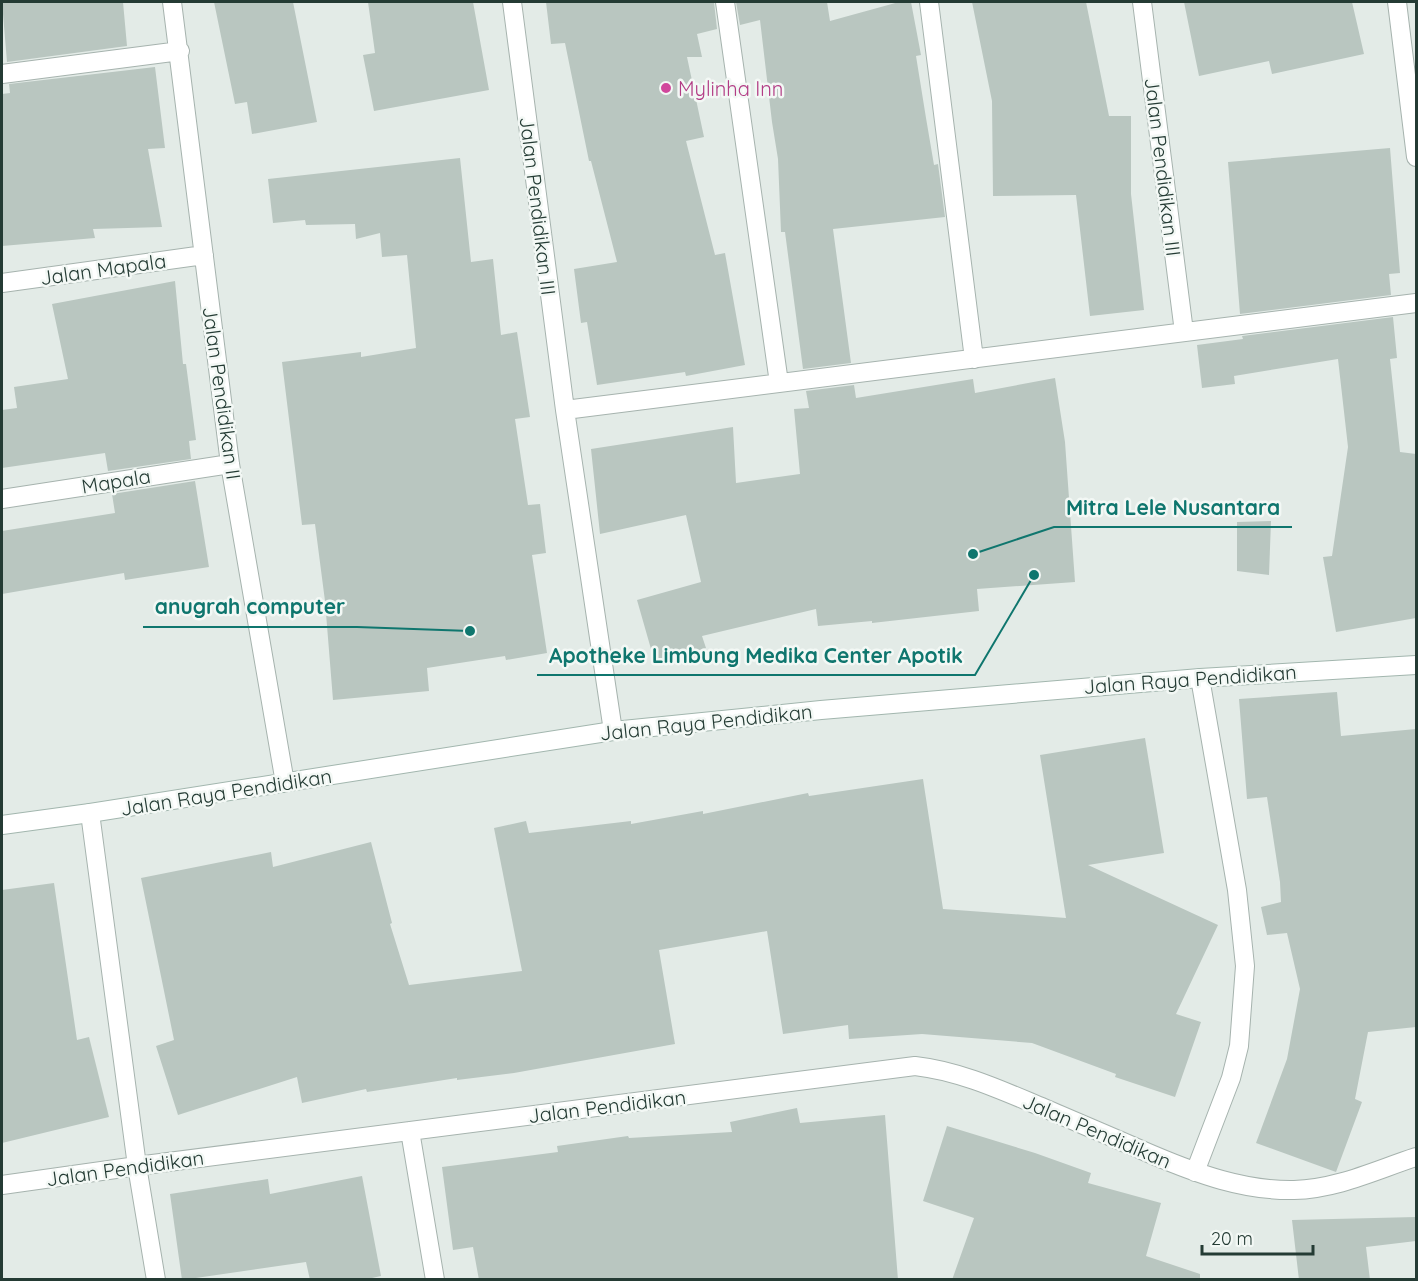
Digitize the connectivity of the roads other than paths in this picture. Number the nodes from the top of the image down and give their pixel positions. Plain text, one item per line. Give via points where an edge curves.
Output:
1 (172, 2) edge
2 (512, 2) edge
3 (725, 2) edge
4 (929, 2) edge
5 (1142, 2) edge
6 (1397, 2) edge
7 (180, 51) junction
8 (2, 74) edge
9 (1416, 157) edge
10 (204, 255) junction
11 (2, 283) edge
12 (1416, 303) edge
13 (1184, 332) junction
14 (974, 359) junction
15 (779, 383) junction
16 (565, 410) junction
17 (230, 464) junction
18 (2, 498) edge
19 (1416, 665) edge
20 (1200, 678) junction
21 (613, 731) junction
22 (285, 783) junction
23 (90, 813) junction
24 (2, 825) edge
25 (410, 1131) junction
26 (1416, 1157) edge
27 (137, 1166) junction
28 (1195, 1172) junction
29 (2, 1185) edge
30 (156, 1280) edge
31 (435, 1280) edge

1 - 7 street, Jalan Pendidikan II
2 - 16 street, Jalan Pendidikan III
3 - 15 street
4 - 14 street
5 - 13 street, Jalan Pendidikan III
6 - 9 street
7 - 8 street
7 - 10 street, Jalan Pendidikan II
10 - 11 street, Jalan Mapala
10 - 17 street, Jalan Pendidikan II
12 - 13 street
13 - 14 street
14 - 15 street
15 - 16 street
16 - 21 street, Jalan Pendidikan III
17 - 18 street, Mapala
17 - 22 street, Jalan Pendidikan II
19 - 20 street, Jalan Raya Pendidikan
20 - 21 street, Jalan Raya Pendidikan
20 - 28 street via 1237,890 1245,966 1239,1046
21 - 22 street, Jalan Raya Pendidikan
22 - 23 street, Jalan Raya Pendidikan
23 - 24 street, Jalan Raya Pendidikan
23 - 27 street
25 - 27 street, Jalan Pendidikan
25 - 28 street, Jalan Pendidikan via 915,1066 938,1069 1008,1093
25 - 31 street
26 - 28 street, Jalan Pendidikan via 1350,1181 1294,1190 1243,1185
27 - 29 street, Jalan Pendidikan
27 - 30 street

